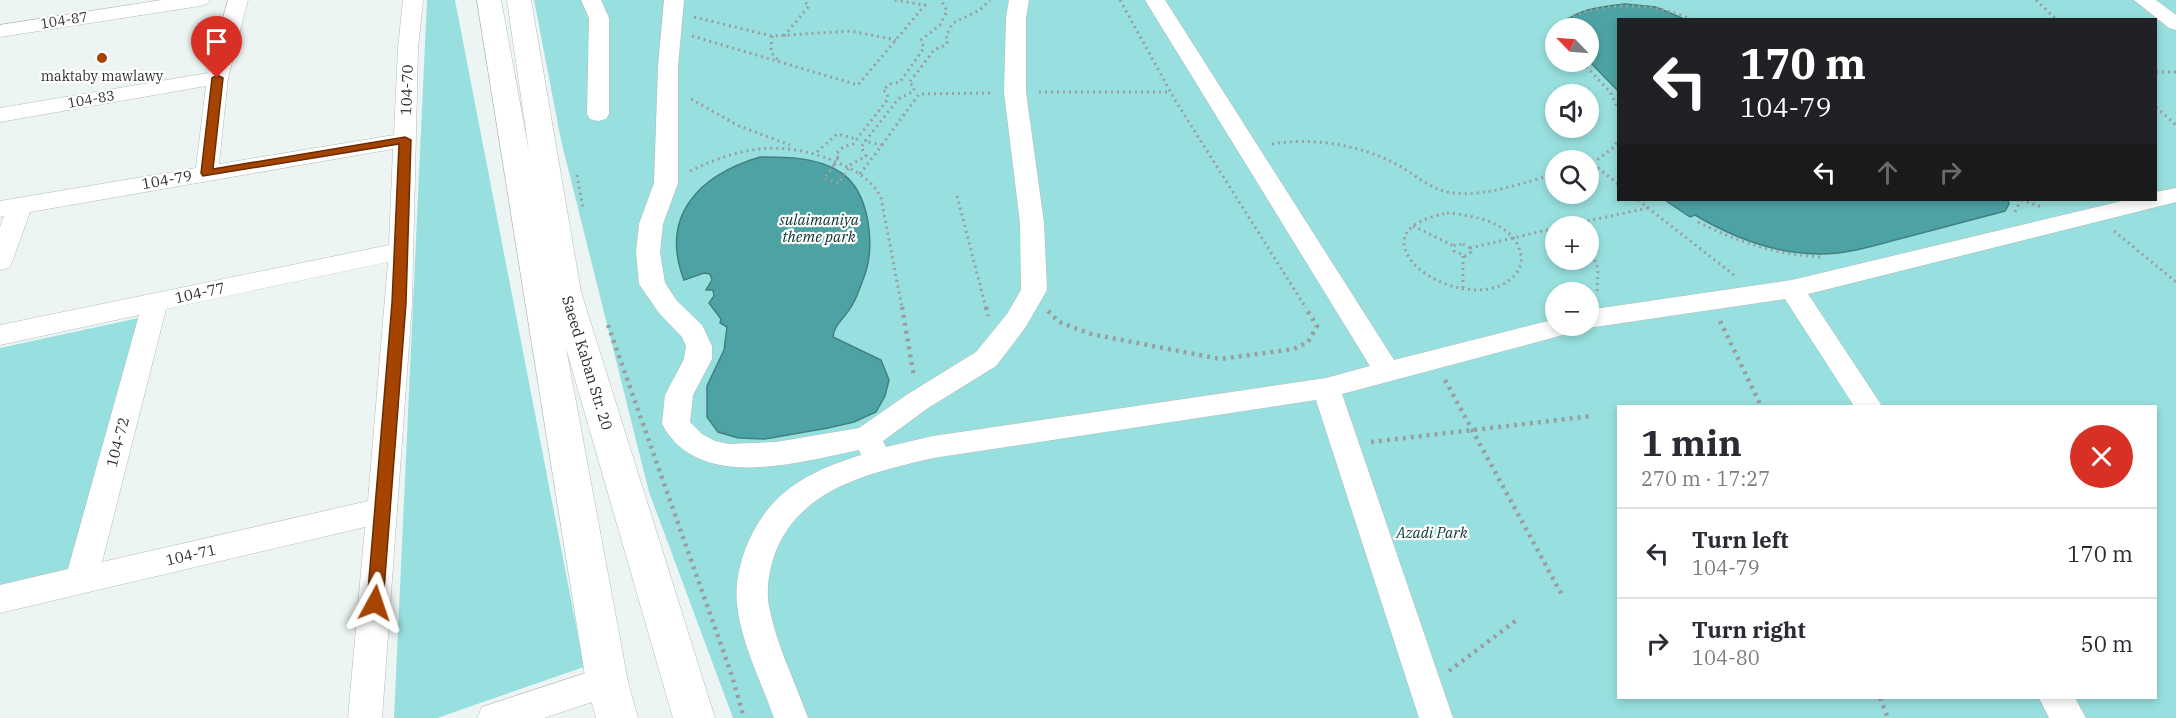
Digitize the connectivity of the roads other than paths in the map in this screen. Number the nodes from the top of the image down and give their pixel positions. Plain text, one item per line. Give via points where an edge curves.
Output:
1 (200, 0) edge
2 (238, 0) edge
3 (413, 0) edge
4 (489, 0) edge
5 (519, 0) edge
6 (591, 0) edge
7 (1019, 0) edge
8 (1155, 0) edge
9 (2145, 0) edge
10 (102, 8) edge
11 (673, 14) edge
12 (2176, 24) edge
13 (0, 31) edge
14 (217, 78) junction
15 (598, 114) dead end
16 (0, 115) edge
17 (405, 140) junction
18 (207, 173) junction
19 (2176, 195) edge
20 (2157, 199) edge
21 (2150, 201) edge
22 (10, 207) edge
23 (401, 251) junction
24 (0, 262) edge
25 (1791, 289) junction
26 (155, 303) junction
27 (1599, 318) edge
28 (1545, 330) edge
29 (0, 335) edge
30 (1387, 371) junction
31 (1326, 388) junction
32 (1867, 405) edge
33 (872, 449) junction
34 (382, 510) junction
35 (81, 580) junction
36 (0, 599) edge
37 (607, 682) junction
38 (2057, 699) edge
39 (366, 718) edge
40 (494, 718) edge
41 (616, 718) edge
42 (694, 718) edge
43 (791, 718) edge
44 (1436, 718) edge
45 (2069, 718) edge

1 - 10 street, 104-87
2 - 14 street
3 - 17 street, 104-70
4 - 37 main road, Saeed Kaban Str. 20
5 - 42 main road, Saeed Kaban Str. 20 via 566,292
6 - 15 street via 599,18
7 - 33 street via 1015,92 1032,223 1034,290 986,359 918,401
8 - 30 street
9 - 12 street
10 - 13 street, 104-87
11 - 33 street via 666,183 651,224 648,252 652,284 693,332 699,346 698,359 679,395 676,424 692,442 734,457
14 - 16 street, 104-83
14 - 18 street
17 - 18 street, 104-79
17 - 23 street, 104-70
18 - 22 street, 104-79
19 - 20 street
21 - 25 street
22 - 24 street
23 - 26 street, 104-77
23 - 34 street, 104-70
25 - 27 street
25 - 32 street
26 - 29 street, 104-77
26 - 35 street, 104-72
28 - 30 street
30 - 31 street
31 - 33 street via 933,447
31 - 44 street
33 - 43 street via 801,495 777,518 760,545 753,604
34 - 35 street, 104-71
34 - 39 street, 104-70
35 - 36 street, 104-71
37 - 40 street
37 - 41 main road, Saeed Kaban Str. 20
38 - 45 street

